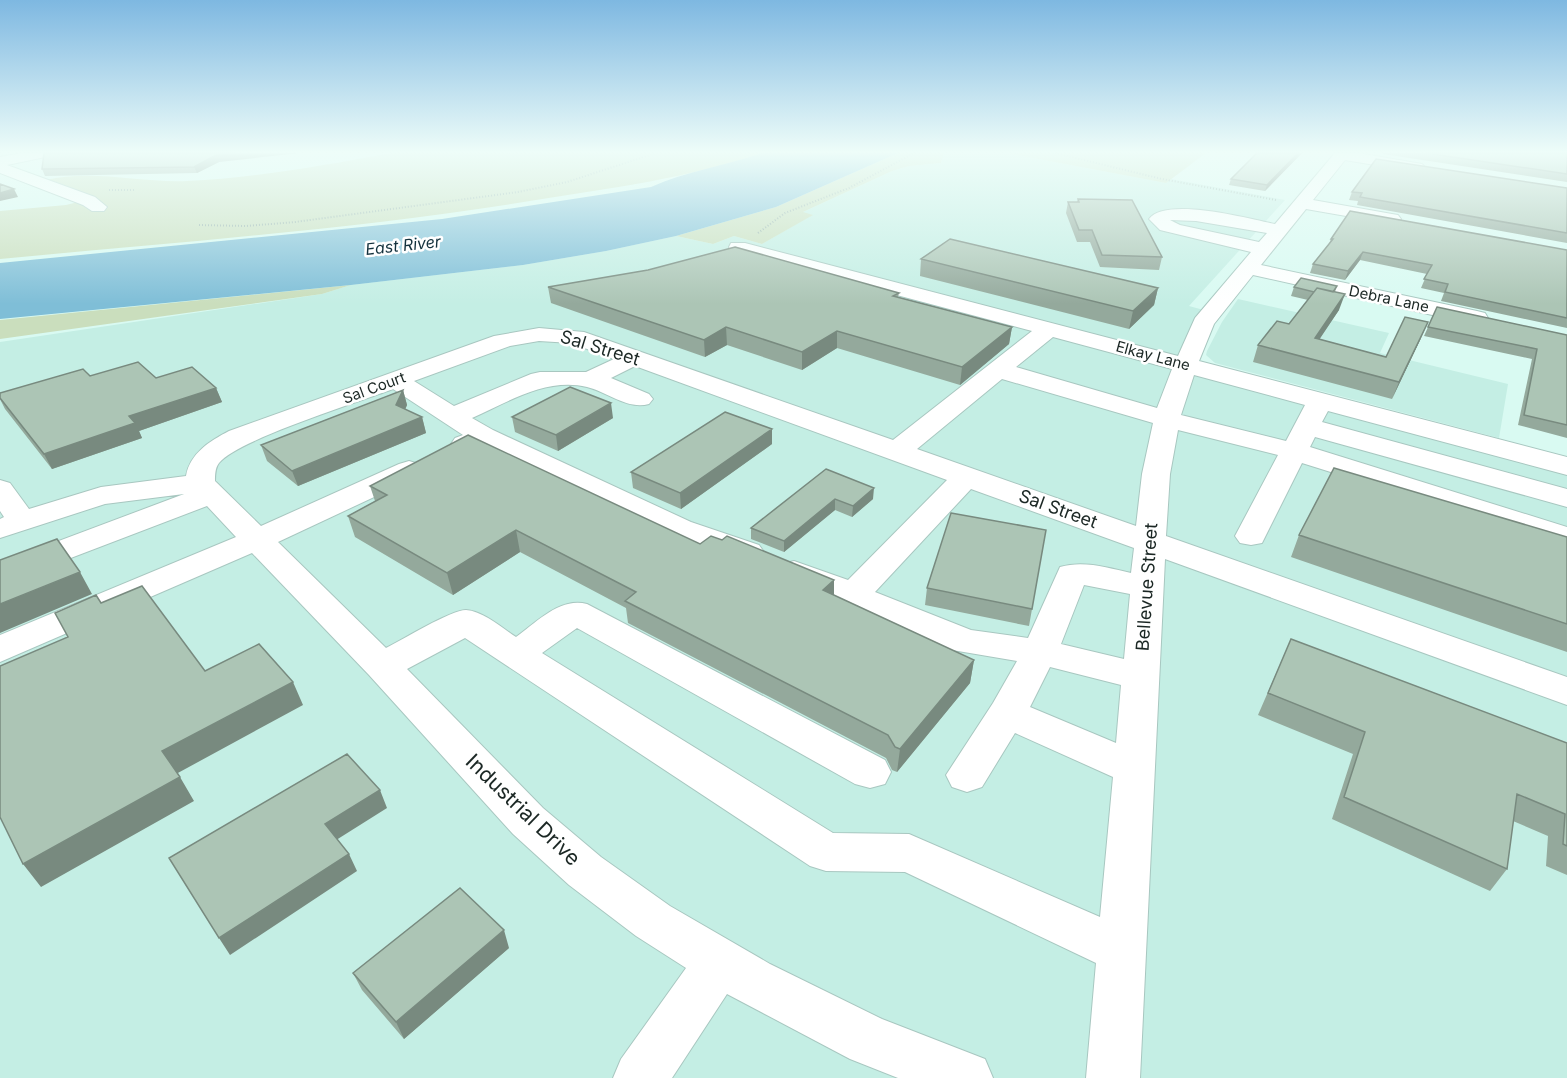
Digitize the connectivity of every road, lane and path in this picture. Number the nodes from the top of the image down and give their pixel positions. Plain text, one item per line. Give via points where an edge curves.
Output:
1 (92, 203) edge
2 (430, 203) edge
3 (810, 203) edge
4 (1301, 203) edge
5 (1303, 203) edge
6 (98, 207) dead end
7 (1415, 224) edge
8 (199, 225) dead end
9 (1278, 230) junction
10 (738, 247) joint
11 (1255, 258) junction
12 (1498, 322) edge
13 (1049, 329) junction
14 (548, 334) joint
15 (634, 358) junction
16 (1186, 365) junction
17 (998, 370) junction
18 (395, 380) junction
19 (590, 380) junction
20 (640, 399) dead end
21 (1314, 413) junction
22 (452, 417) junction
23 (1167, 419) junction
24 (483, 436) junction
25 (897, 451) junction
26 (1294, 451) junction
27 (1567, 466) edge
28 (967, 476) junction
29 (206, 478) junction
30 (0, 489) edge
31 (1567, 498) edge
32 (11, 525) edge
33 (1251, 536) dead end
34 (1567, 537) edge
35 (256, 540) junction
36 (1150, 542) junction
37 (0, 575) edge
38 (1147, 587) junction
39 (853, 595) junction
40 (0, 649) edge
41 (1040, 652) junction
42 (515, 655) junction
43 (382, 666) junction
44 (1141, 677) junction
45 (1567, 691) edge
46 (1007, 713) junction
47 (1134, 768) junction
48 (870, 772) dead end
49 (967, 775) dead end
50 (1121, 950) junction
51 (720, 962) junction
52 (938, 1073) edge
53 (640, 1078) edge
54 (1113, 1078) edge

1 - 6 street
2 - 8 path via 295,222
3 - 10 path via 785,213
4 - 9 street, Bellevue Street
5 - 7 street
9 - 11 street, Bellevue Street
9 - 11 street, Debra Lane via 1185,214 1163,215 1158,219 1166,226
10 - 13 street, Elkay Lane
11 - 12 street, Debra Lane
11 - 16 street, Bellevue Street via 1203,323
13 - 16 street, Elkay Lane
13 - 17 street
14 - 15 street, Sal Street via 576,337
14 - 18 street, Sal Court via 516,337
15 - 19 street
15 - 25 street, Sal Street
16 - 21 street, Elkay Lane
16 - 23 street, Bellevue Street
17 - 23 street
17 - 25 street
18 - 22 street
18 - 29 street, Sal Court via 239,437 223,446
19 - 20 street
19 - 22 street via 540,379
21 - 26 street
21 - 27 street, Elkay Lane
21 - 31 street
22 - 24 street
23 - 26 street
23 - 36 street, Bellevue Street via 1156,474
24 - 35 street
24 - 39 street via 680,529 739,548
25 - 28 street, Sal Street
26 - 33 street
26 - 34 street
28 - 36 street, Sal Street
28 - 39 street
29 - 32 street via 101,496
29 - 35 street, Industrial Drive
29 - 37 street
30 - 32 street
35 - 40 street
35 - 43 street, Industrial Drive
36 - 38 street, Bellevue Street
36 - 45 street, Sal Street
38 - 41 street via 1072,574
38 - 44 street, Bellevue Street
39 - 41 street via 966,640
41 - 44 street
41 - 46 street
42 - 43 street via 466,622
42 - 48 street via 575,612
42 - 50 street via 826,852 909,853
43 - 51 street, Industrial Drive via 528,821 568,857 653,921
44 - 47 street, Bellevue Street
46 - 47 street
46 - 49 street
47 - 50 street, Bellevue Street
50 - 54 street, Bellevue Street
51 - 52 street, Industrial Drive
51 - 53 street

